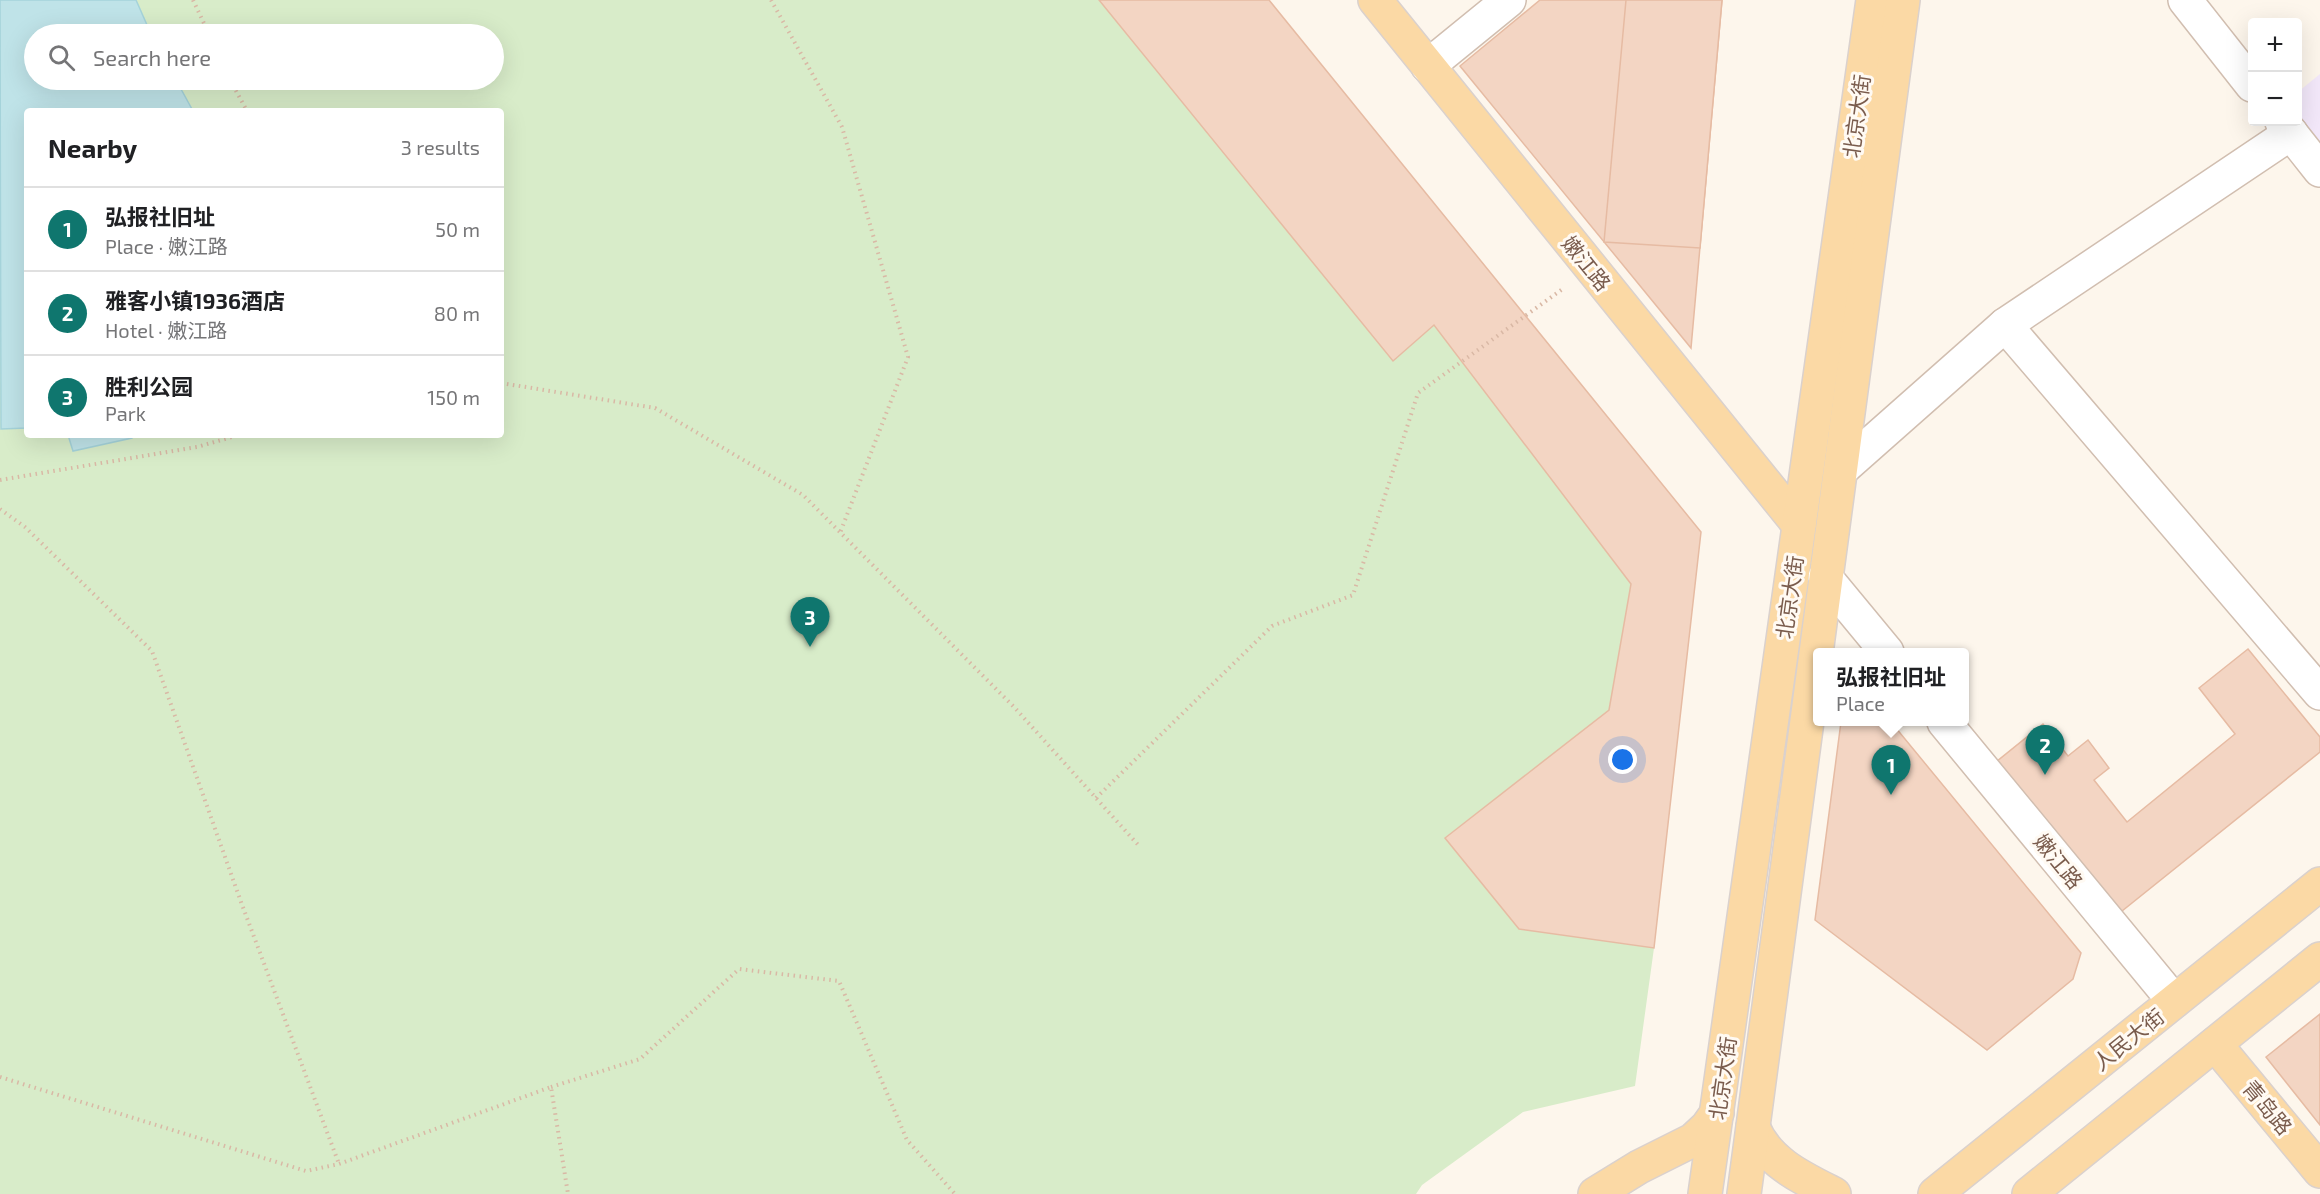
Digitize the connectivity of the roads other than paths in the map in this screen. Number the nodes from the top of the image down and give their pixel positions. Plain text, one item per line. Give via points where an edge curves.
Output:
1 (1375, 0) edge
2 (1509, 0) edge
3 (1873, 0) edge
4 (1903, 0) edge
5 (2185, 0) edge
6 (1428, 66) junction
7 (2248, 79) edge
8 (2286, 127) edge
9 (2320, 170) edge
10 (2005, 325) junction
11 (1841, 470) junction
12 (1799, 525) junction
13 (1825, 577) junction
14 (1816, 648) edge
15 (1884, 648) edge
16 (1813, 669) edge
17 (2320, 693) edge
18 (1947, 726) edge
19 (2320, 884) edge
20 (2320, 959) edge
21 (2174, 1001) junction
22 (2215, 1044) junction
23 (1717, 1113) junction
24 (1753, 1127) junction
25 (2320, 1171) edge
26 (1595, 1194) edge
27 (1705, 1194) edge
28 (1744, 1194) edge
29 (1834, 1194) edge
30 (1935, 1194) edge
31 (2029, 1194) edge

1 - 6 main road, 嫩江路
2 - 6 street
3 - 12 main road, 北京大街
4 - 11 main road, 北京大街
5 - 7 street
6 - 12 main road, 嫩江路
8 - 9 street
8 - 10 street
10 - 11 street
10 - 17 street
11 - 13 main road, 北京大街
12 - 23 main road, 北京大街
13 - 14 main road, 北京大街
13 - 15 street
16 - 24 main road, 北京大街
18 - 21 street, 嫩江路
19 - 21 main road, 人民大街
20 - 22 main road
21 - 30 main road, 人民大街
22 - 25 main road, 青岛路
22 - 31 main road
23 - 26 main road via 1693,1140
23 - 27 main road, 北京大街
24 - 28 main road, 北京大街
24 - 29 main road via 1765,1150 1779,1162

